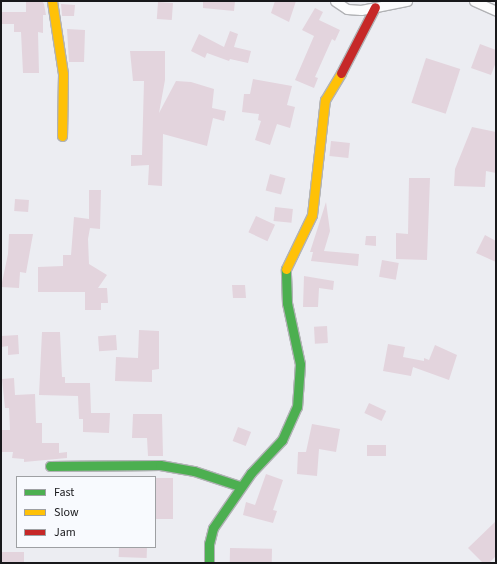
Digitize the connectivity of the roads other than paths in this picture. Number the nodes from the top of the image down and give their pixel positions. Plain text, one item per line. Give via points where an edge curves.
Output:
1 (52, 1) edge
2 (335, 1) edge
3 (407, 1) edge
4 (474, 1) edge
5 (375, 7) junction
6 (496, 10) edge
7 (62, 136) dead end
8 (50, 466) dead end
9 (240, 486) junction
10 (208, 563) edge

1 - 7 street via 63,74
2 - 5 street via 347,9
3 - 5 street
4 - 6 street
5 - 9 street via 359,41 325,100 320,124 312,215 286,266 287,302 300,364 297,407 282,440
8 - 9 street via 160,465 200,472
9 - 10 street via 213,528

